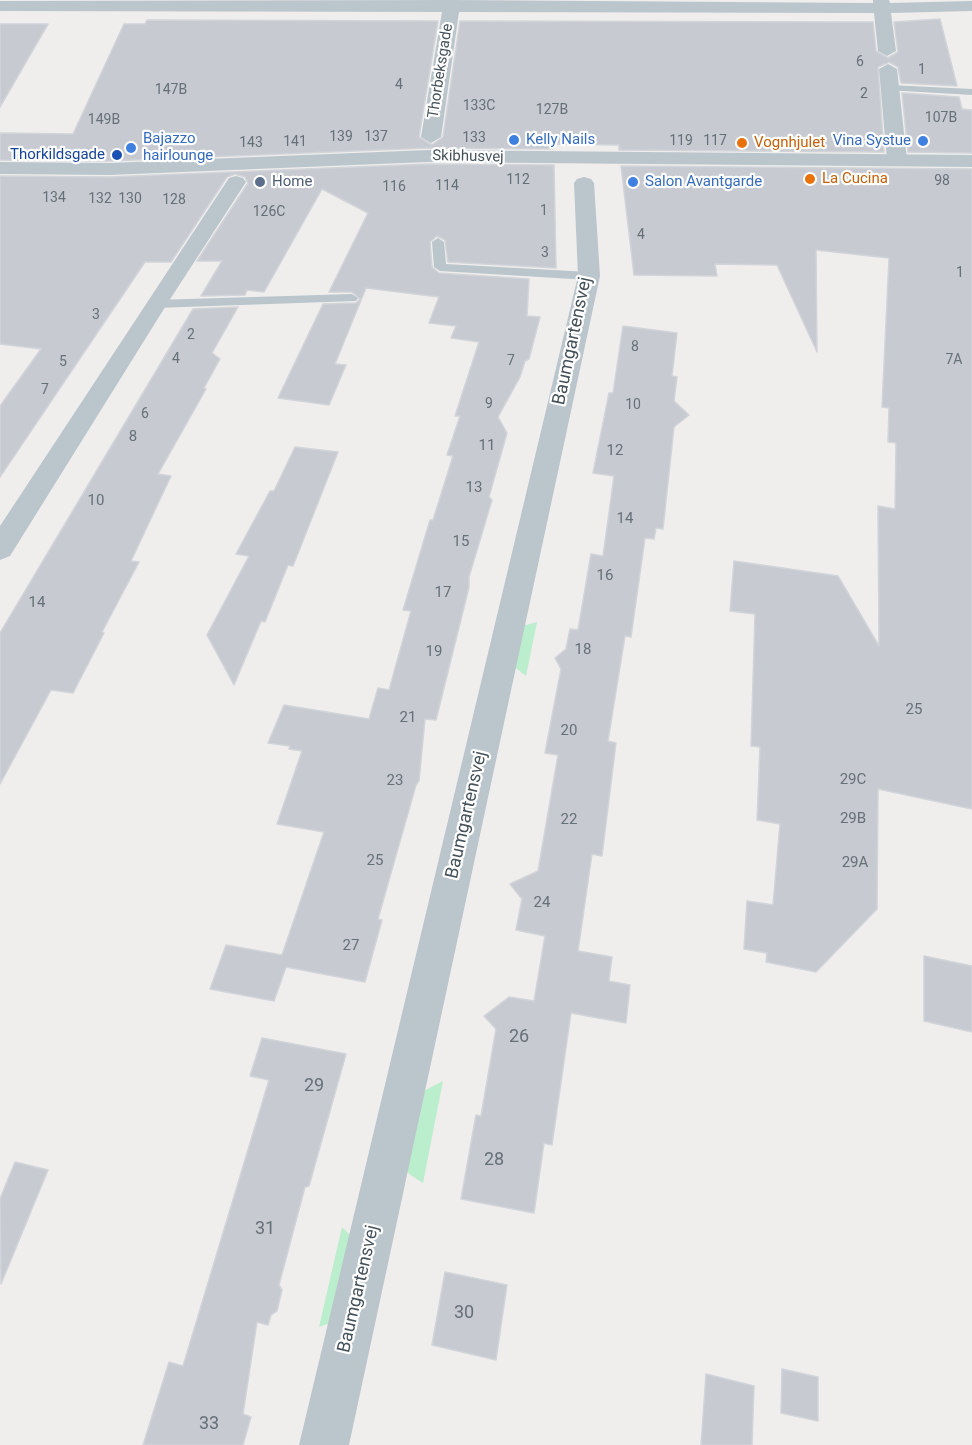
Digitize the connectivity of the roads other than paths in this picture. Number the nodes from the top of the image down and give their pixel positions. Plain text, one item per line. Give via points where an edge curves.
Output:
1 (881, 4) edge
2 (452, 5) junction
3 (0, 6) edge
4 (972, 6) edge
5 (888, 69) junction
6 (972, 92) edge
7 (431, 137) dead end
8 (897, 160) junction
9 (972, 161) edge
10 (0, 168) edge
11 (236, 182) dead end
12 (584, 183) dead end
13 (438, 242) dead end
14 (589, 276) junction
15 (352, 298) dead end
16 (154, 304) junction
17 (0, 549) edge
18 (324, 1445) edge

1 - 2 street
1 - 4 street
1 - 5 street
2 - 3 street
2 - 7 street, Thorbeksgade
5 - 6 lane
5 - 8 street
8 - 9 street, Skibhusvej
8 - 10 street, Skibhusvej via 428,156 116,168
11 - 16 street
12 - 14 street, Baumgartensvej
13 - 14 lane via 440,267
14 - 18 street, Baumgartensvej
15 - 16 lane
16 - 17 street

